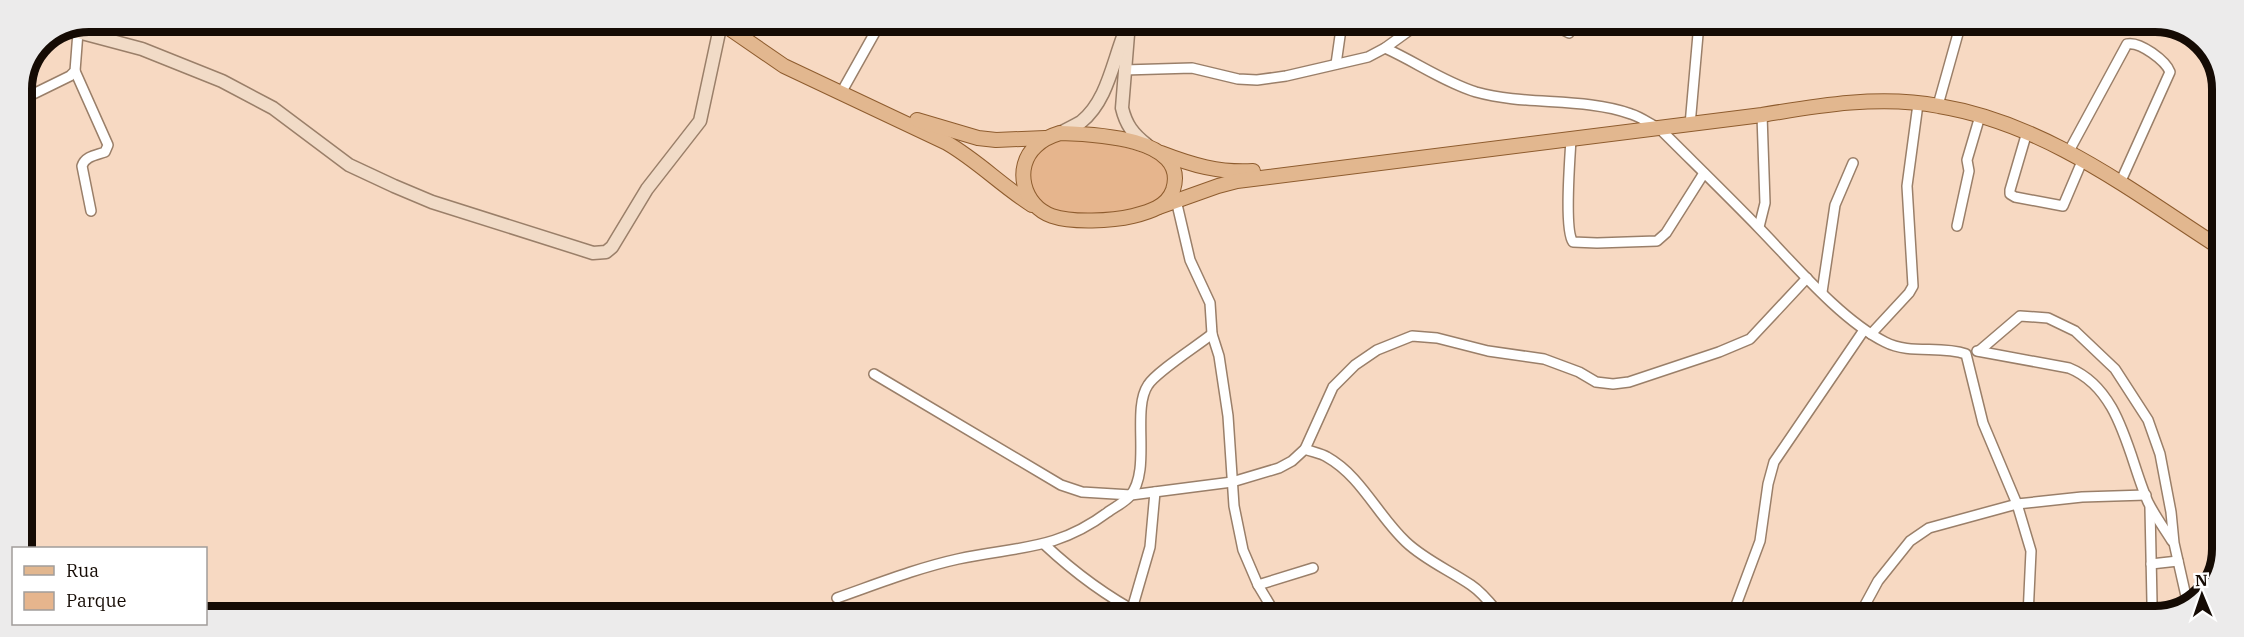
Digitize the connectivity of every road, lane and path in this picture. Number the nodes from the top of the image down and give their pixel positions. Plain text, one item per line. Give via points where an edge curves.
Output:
1 (718, 32) edge
2 (735, 32) edge
3 (875, 32) edge
4 (1124, 32) edge
5 (1127, 32) edge
6 (1341, 32) edge
7 (1407, 32) edge
8 (1698, 32) edge
9 (1958, 32) edge
10 (78, 33) edge
11 (81, 33) edge
12 (1385, 48) junction
13 (1336, 64) junction
14 (1124, 70) junction
15 (75, 71) junction
16 (841, 93) junction
17 (32, 95) edge
18 (1918, 104) junction
19 (1938, 105) junction
20 (875, 108) junction
21 (1762, 115) junction
22 (1980, 116) junction
23 (1690, 124) junction
24 (1660, 129) junction
25 (2027, 132) junction
26 (1060, 133) junction
27 (1046, 138) junction
28 (1571, 139) junction
29 (1155, 150) junction
30 (2069, 152) junction
31 (2083, 159) junction
32 (1853, 163) dead end
33 (1336, 168) junction
34 (1704, 173) junction
35 (2120, 183) junction
36 (1176, 200) junction
37 (1159, 207) junction
38 (1039, 210) junction
39 (91, 211) dead end
40 (1957, 226) dead end
41 (1758, 227) junction
42 (2212, 243) edge
43 (1807, 278) junction
44 (1822, 292) junction
45 (1867, 332) junction
46 (1212, 334) junction
47 (1979, 351) junction
48 (1966, 354) junction
49 (874, 374) dead end
50 (1305, 449) junction
51 (1232, 482) junction
52 (1155, 492) junction
53 (1131, 495) junction
54 (2146, 495) junction
55 (2017, 504) junction
56 (2150, 505) junction
57 (2174, 543) junction
58 (1045, 545) junction
59 (2178, 561) junction
60 (2151, 564) junction
61 (2179, 565) edge
62 (1313, 568) dead end
63 (1258, 585) junction
64 (837, 598) dead end
65 (1126, 606) edge
66 (1133, 606) edge
67 (1271, 606) edge
68 (1493, 606) edge
69 (1736, 606) edge
70 (1864, 606) edge
71 (2028, 606) edge
72 (2151, 606) edge

1 - 11 street via 700,121 647,189 606,252 593,252 442,206 394,186 349,165 273,108 239,89 142,49
2 - 16 main road via 784,66
3 - 16 street
4 - 26 street via 1094,109
5 - 14 street
6 - 13 street
7 - 12 street
8 - 23 street
9 - 19 street
10 - 15 street
12 - 13 street via 1368,57
12 - 24 street via 1444,80 1477,92 1609,109 1631,114
13 - 14 street via 1257,80 1192,68
14 - 29 street via 1122,108 1126,122 1135,135
15 - 17 street
15 - 39 street via 108,145 105,152 88,158 82,166
16 - 20 main road
18 - 19 main road
18 - 21 main road via 1868,102
18 - 45 street via 1907,186 1912,286
19 - 22 main road
20 - 27 main road via 978,138
20 - 38 main road via 965,153
21 - 23 main road
21 - 41 street via 1765,203
22 - 25 main road
22 - 40 street via 1967,160 1969,171
23 - 24 main road
24 - 28 main road
24 - 34 street
25 - 30 main road
25 - 31 street via 2010,190 2015,197 2063,206
26 - 27 main road
26 - 29 main road via 1122,139
27 - 38 main road via 1026,159 1023,173 1027,193
28 - 33 main road
28 - 34 street via 1568,222 1573,242 1657,241
29 - 33 main road via 1223,172
29 - 37 main road via 1168,160 1175,182 1167,201
30 - 31 main road
30 - 35 street via 2127,44 2138,44 2168,66 2170,72
31 - 35 main road
32 - 44 street via 1835,205
33 - 36 main road via 1237,181
34 - 41 street
35 - 42 main road
36 - 37 main road
36 - 46 street via 1190,260 1210,303
37 - 38 main road via 1132,216 1086,220 1051,216
41 - 43 street
43 - 44 street
43 - 50 street via 1750,339 1629,382 1596,382 1544,359 1412,336 1377,350 1333,387
44 - 45 street
45 - 48 street via 1901,348
45 - 69 street via 1774,462 1760,542
46 - 51 street via 1219,356
46 - 53 street via 1148,383 1143,395 1140,465
47 - 48 street
47 - 54 street via 2083,373 2104,394 2116,416
47 - 57 street via 2026,315 2048,318 2075,331 2092,345 2115,369 2148,420 2160,454
48 - 55 street via 1983,423
49 - 53 street via 1061,485 1082,492
50 - 51 street via 1279,468
50 - 68 street via 1327,457 1348,473 1406,542 1472,585
51 - 52 street
51 - 63 street via 1243,550
52 - 53 street
52 - 66 street via 1150,548
53 - 58 street via 1092,524
54 - 55 street
54 - 56 street
55 - 70 street via 1919,533 1878,581
55 - 71 street via 2031,552
56 - 57 street
56 - 60 street
57 - 59 street
58 - 64 street via 958,559
58 - 65 street via 1070,568
59 - 60 street
59 - 61 street
60 - 72 street
62 - 63 street
63 - 67 street

